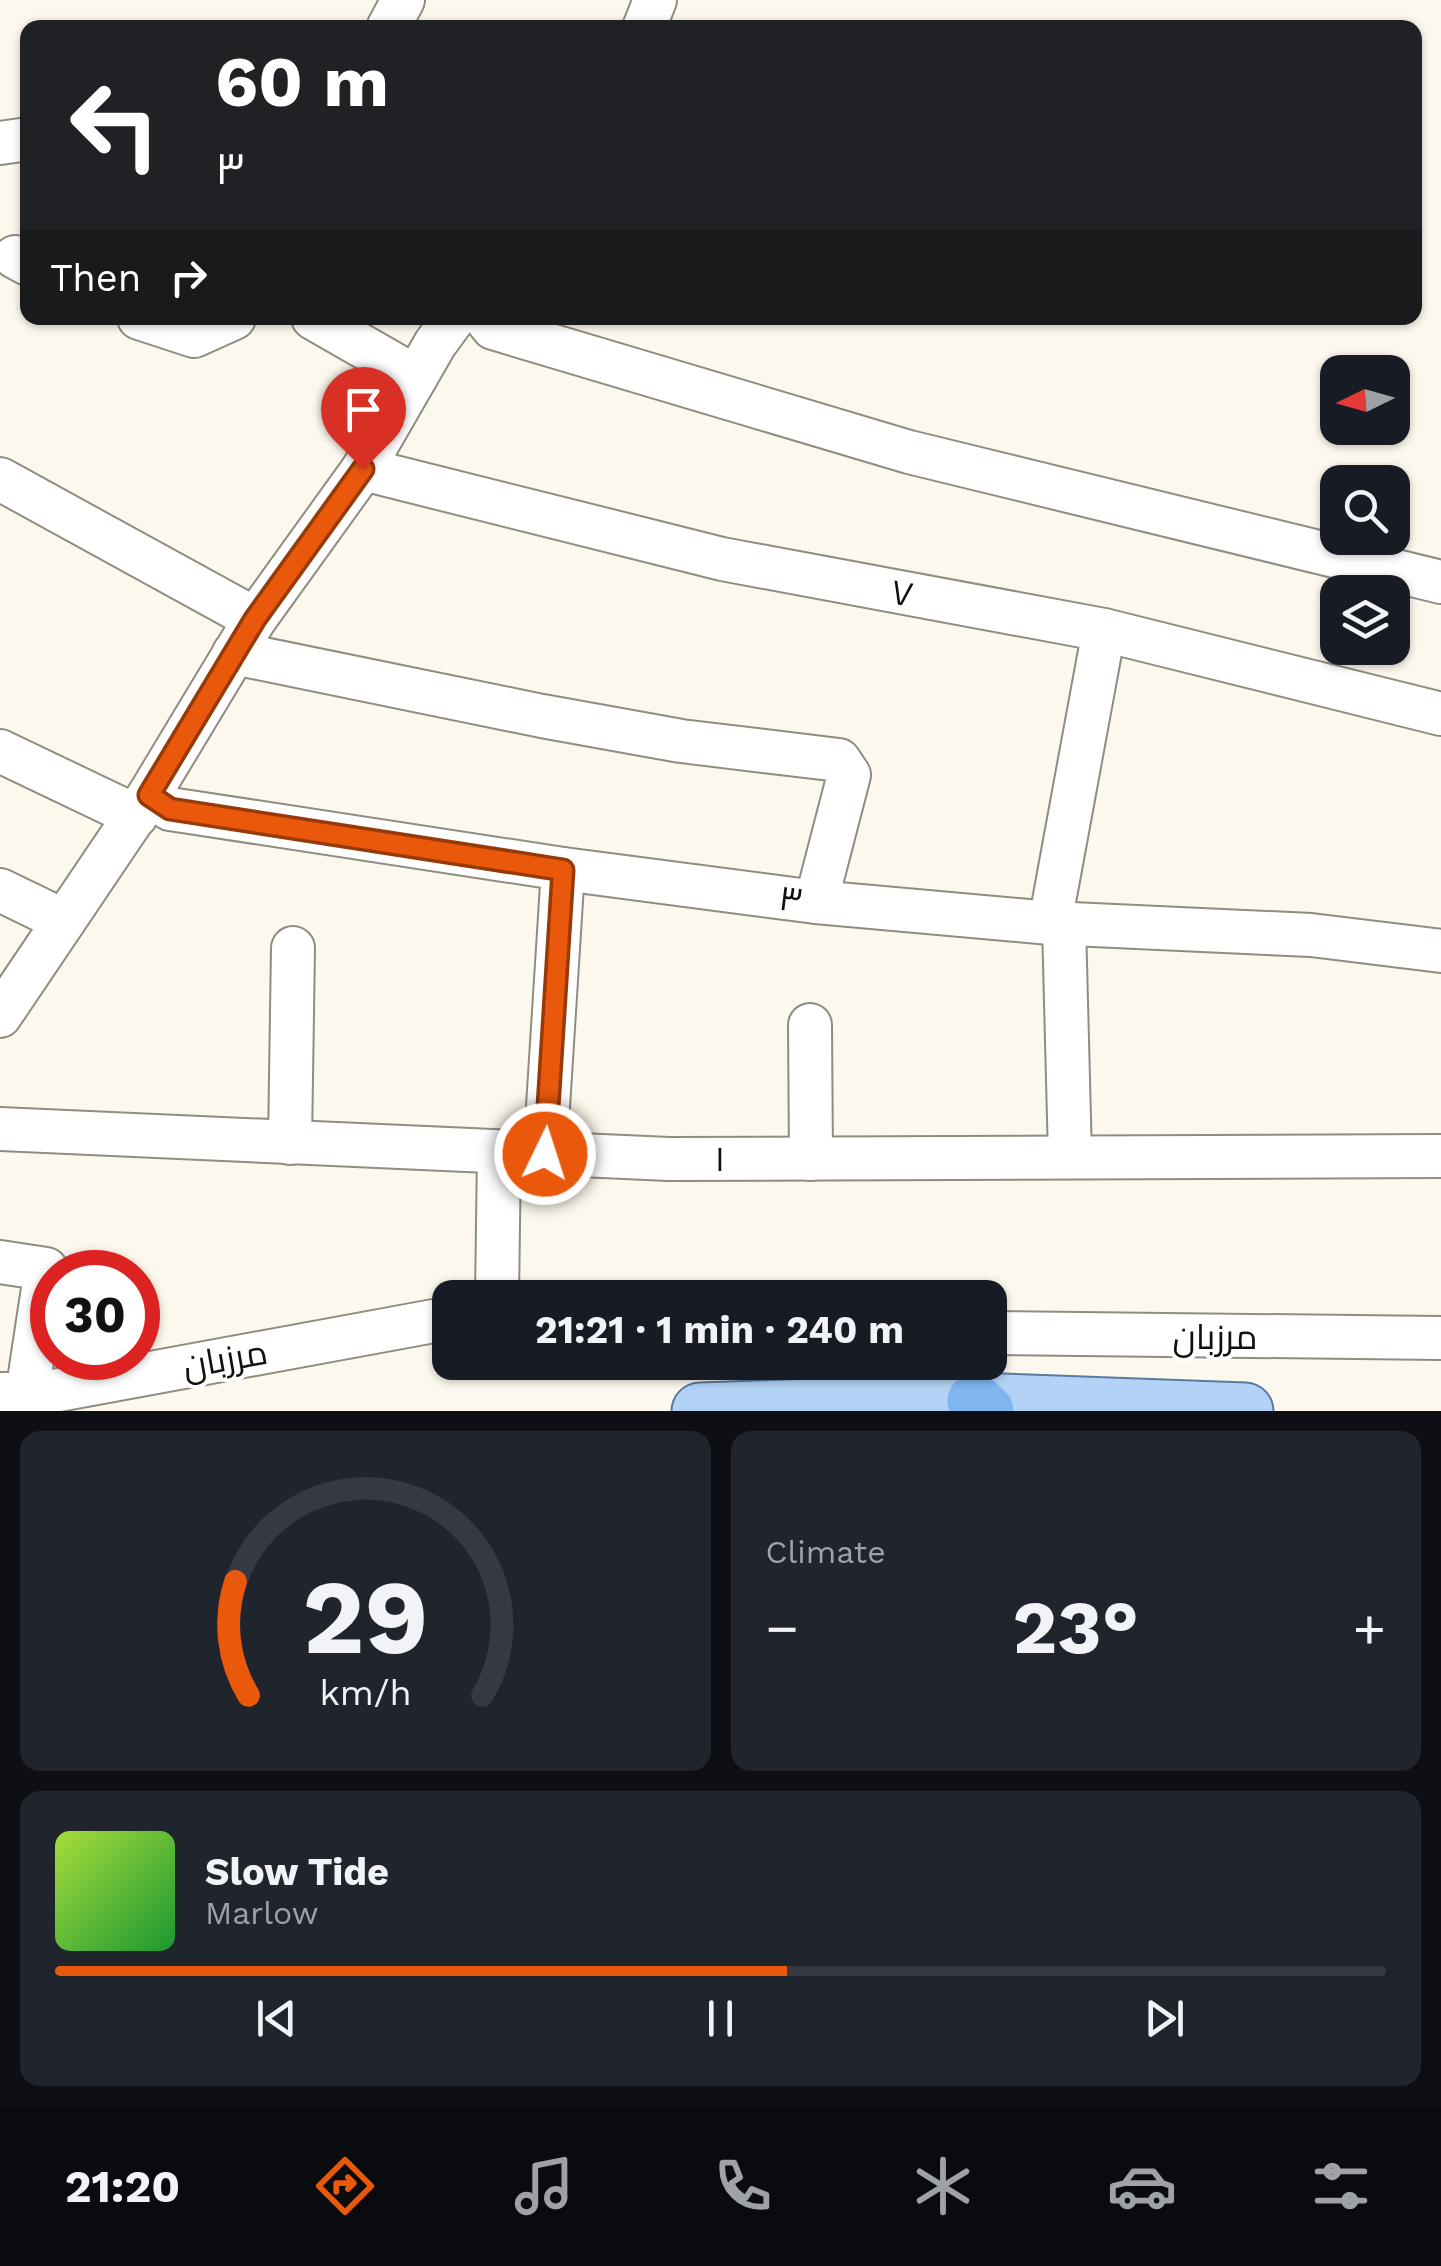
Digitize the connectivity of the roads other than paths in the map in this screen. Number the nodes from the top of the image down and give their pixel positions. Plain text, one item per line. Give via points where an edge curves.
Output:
1 (160, 325) edge
2 (218, 325) edge
3 (324, 325) edge
4 (449, 325) edge
5 (491, 325) edge
6 (416, 377) junction
7 (363, 469) junction
8 (0, 479) edge
9 (1441, 582) edge
10 (1104, 630) junction
11 (245, 636) junction
12 (1441, 714) edge
13 (0, 751) edge
14 (142, 805) junction
15 (563, 870) junction
16 (0, 890) edge
17 (816, 902) junction
18 (64, 921) junction
19 (1057, 924) junction
20 (293, 948) dead end
21 (1441, 952) edge
22 (3, 1005) edge
23 (810, 1025) dead end
24 (0, 1129) edge
25 (290, 1143) junction
26 (499, 1152) junction
27 (545, 1154) junction
28 (1441, 1156) edge
29 (1070, 1158) junction
30 (812, 1159) junction
31 (0, 1262) edge
32 (497, 1280) edge
33 (432, 1321) edge
34 (1007, 1333) edge
35 (1441, 1338) edge
36 (14, 1394) edge
37 (980, 1406) edge
38 (700, 1411) edge
39 (1245, 1411) edge

1 - 2 street via 194,336
3 - 6 street
4 - 6 street
5 - 9 street via 909,452
6 - 7 street
7 - 10 street, ۷ via 722,560
7 - 11 street
8 - 11 street
10 - 12 street, ۷
10 - 19 street
11 - 14 street
11 - 17 street via 664,738 839,760 849,775
13 - 14 street, ۳
14 - 15 street, ۳
14 - 18 street
15 - 17 street, ۳
15 - 27 street
16 - 18 street
17 - 19 street, ۳
18 - 22 street
19 - 21 street, ۳ via 1312,935
19 - 29 street
20 - 25 street
23 - 30 street
24 - 25 street, ۱
25 - 26 street, ۱
26 - 27 street, ۱
26 - 32 street
27 - 30 street, ۱
28 - 29 street, ۱
29 - 30 street, ۱
31 - 36 street via 46,1270
33 - 36 street, مرزبان
34 - 35 street, مرزبان
37 - 38 main road
37 - 39 main road

